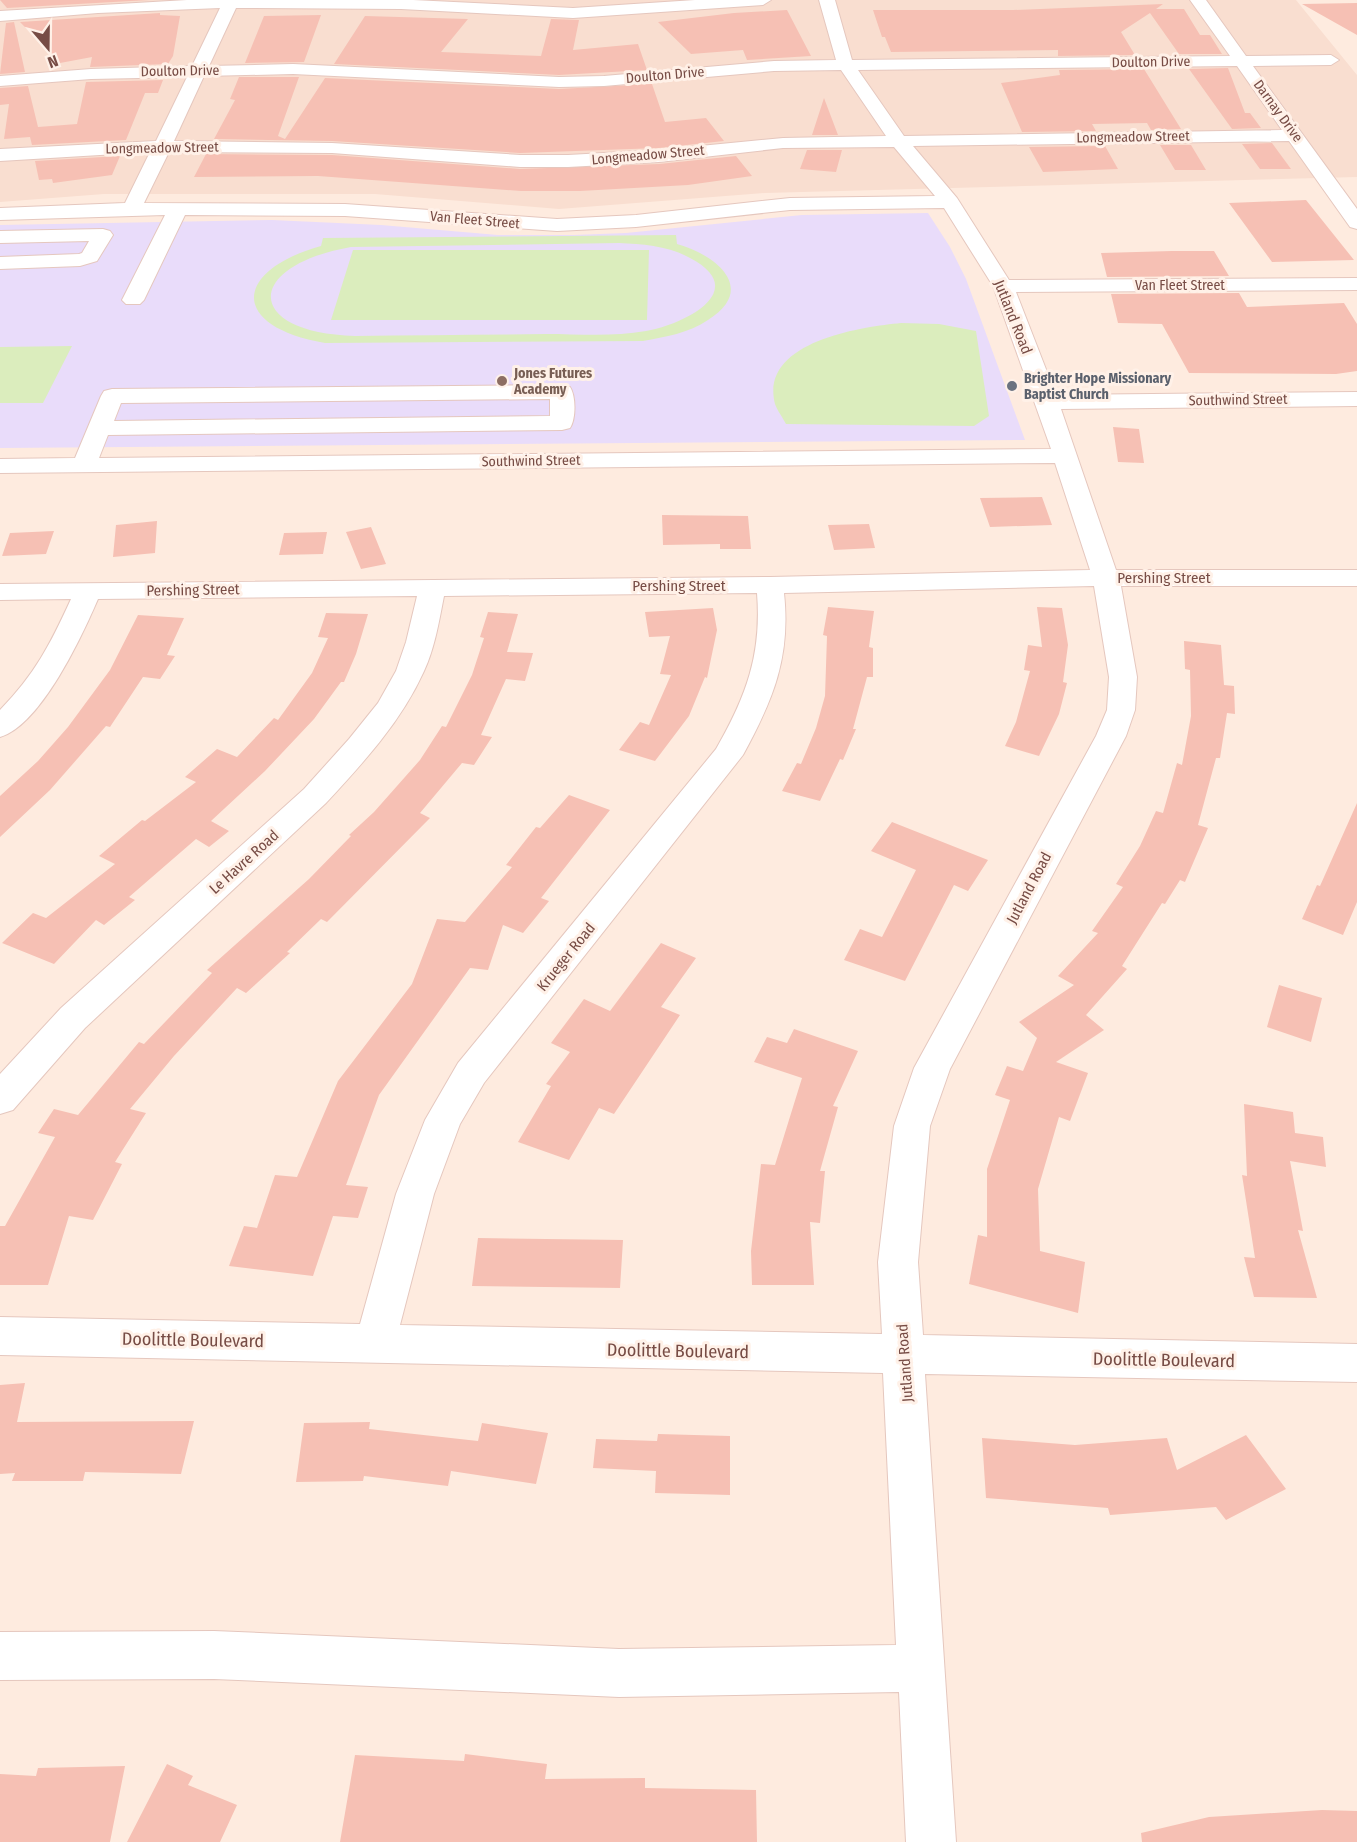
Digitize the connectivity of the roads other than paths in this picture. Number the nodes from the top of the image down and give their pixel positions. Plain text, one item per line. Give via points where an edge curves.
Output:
1 (763, 0) edge
2 (827, 0) edge
3 (1198, 0) edge
4 (232, 1) edge
5 (0, 16) edge
6 (1331, 60) dead end
7 (1242, 61) junction
8 (845, 64) junction
9 (198, 70) junction
10 (0, 81) edge
11 (1296, 135) junction
12 (899, 141) junction
13 (162, 146) junction
14 (0, 155) edge
15 (950, 202) junction
16 (178, 208) junction
17 (124, 209) junction
18 (0, 214) edge
19 (1357, 223) edge
20 (103, 235) junction
21 (0, 237) edge
22 (0, 263) edge
23 (1357, 284) edge
24 (1003, 286) junction
25 (133, 300) dead end
26 (1357, 399) edge
27 (1047, 402) junction
28 (99, 428) junction
29 (1063, 456) junction
30 (84, 465) junction
31 (0, 466) edge
32 (1106, 578) junction
33 (1357, 578) edge
34 (770, 585) junction
35 (433, 587) junction
36 (88, 591) junction
37 (0, 592) edge
38 (0, 727) edge
39 (0, 1099) edge
40 (0, 1336) edge
41 (375, 1344) junction
42 (905, 1356) junction
43 (1357, 1363) edge
44 (0, 1656) edge
45 (922, 1668) junction
46 (932, 1842) edge

1 - 4 street via 573,13
2 - 8 street, Jutland Road
3 - 7 street, Darnay Drive
4 - 5 street
4 - 9 street
6 - 7 street, Doulton Drive
7 - 8 street, Doulton Drive
7 - 11 street, Darnay Drive
8 - 9 street, Doulton Drive via 559,82 388,72
8 - 12 street, Jutland Road
9 - 10 street, Doulton Drive
9 - 13 street
11 - 12 street, Longmeadow Street
11 - 19 street, Darnay Drive
12 - 13 street, Longmeadow Street via 783,143 568,161 332,148
12 - 15 street, Jutland Road
13 - 14 street, Longmeadow Street
13 - 17 street
15 - 16 street, Van Fleet Street via 790,204 636,221 557,225 345,210
15 - 24 street, Jutland Road
16 - 17 street, Van Fleet Street
16 - 25 street
17 - 18 street, Van Fleet Street
17 - 20 street
20 - 21 street
20 - 22 street via 90,257 80,260
23 - 24 street, Van Fleet Street
24 - 27 street, Jutland Road
26 - 27 street, Southwind Street
27 - 29 street, Jutland Road
28 - 28 street via 562,423 562,392 112,396
28 - 30 street
29 - 30 street, Southwind Street
29 - 32 street, Jutland Road
30 - 31 street, Southwind Street
32 - 33 street, Pershing Street
32 - 34 street, Pershing Street
32 - 42 street, Jutland Road via 1123,677 1121,710 1111,736 932,1068 912,1126 898,1262
34 - 35 street, Pershing Street
34 - 41 street, Krueger Road via 773,640 766,672 754,710 728,755 471,1073 442,1120 415,1194
35 - 36 street, Pershing Street
35 - 39 street, Le Havre Road via 417,651 398,693 352,756 315,796 74,1018
36 - 37 street, Pershing Street
36 - 38 street via 62,649 36,690
40 - 41 street, Doolittle Boulevard
41 - 42 street, Doolittle Boulevard
42 - 43 street, Doolittle Boulevard
42 - 45 street, Jutland Road
44 - 45 street via 214,1654 619,1673
45 - 46 street, Jutland Road

